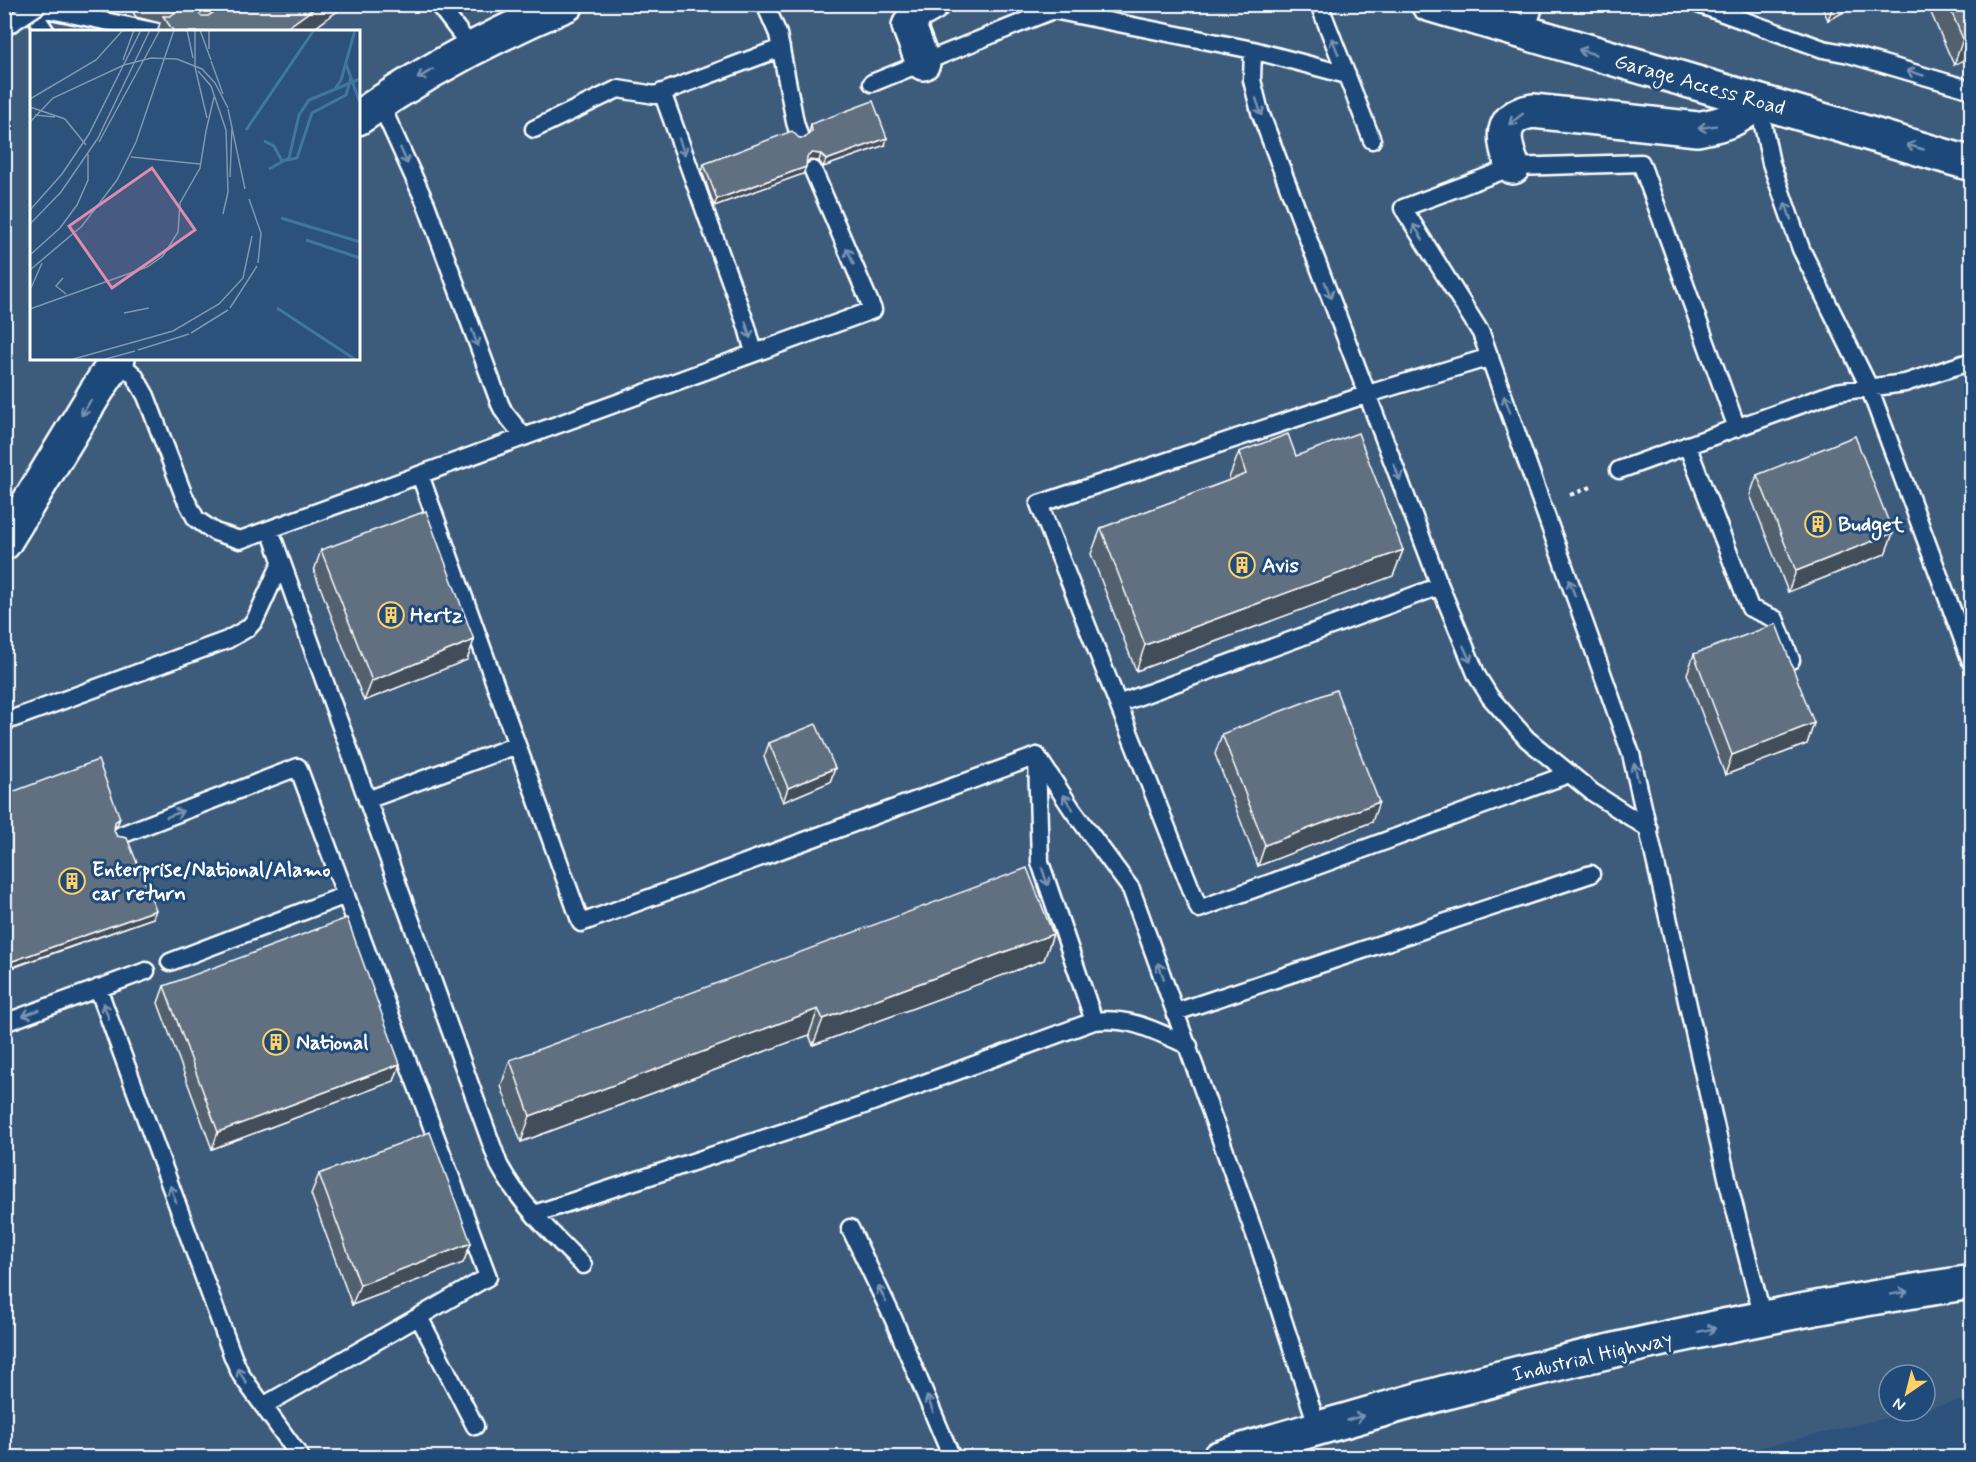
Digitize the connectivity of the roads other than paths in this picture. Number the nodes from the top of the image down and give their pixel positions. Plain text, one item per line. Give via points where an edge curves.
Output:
1 (438, 4) edge
2 (567, 4) edge
3 (765, 4) edge
4 (932, 4) edge
5 (1319, 4) edge
6 (1428, 4) edge
7 (1698, 4) edge
8 (34, 5) edge
9 (1530, 19) edge
10 (4, 28) edge
11 (45, 30) edge
12 (149, 30) edge
13 (471, 47) junction
14 (781, 48) junction
15 (1253, 50) junction
16 (923, 63) junction
17 (1347, 75) junction
18 (872, 83) dead end
19 (1971, 90) edge
20 (662, 92) junction
21 (1758, 101) junction
22 (369, 110) edge
23 (534, 129) dead end
24 (799, 135) edge
25 (1372, 140) dead end
26 (1971, 164) edge
27 (1513, 166) junction
28 (813, 170) dead end
29 (754, 353) junction
30 (1490, 357) junction
31 (116, 360) edge
32 (118, 360) edge
33 (1971, 361) edge
34 (1869, 387) junction
35 (1368, 394) junction
36 (1737, 428) junction
37 (524, 437) junction
38 (1687, 445) junction
39 (1619, 470) road end
40 (420, 475) junction
41 (270, 530) junction
42 (4, 543) edge
43 (281, 563) junction
44 (1440, 586) junction
45 (1791, 660) edge
46 (1971, 664) edge
47 (1118, 704) junction
48 (4, 722) edge
49 (517, 745) junction
50 (1037, 756) junction
51 (1569, 774) junction
52 (367, 800) junction
53 (1649, 829) junction
54 (121, 835) edge
55 (1591, 874) dead end
56 (346, 896) junction
57 (170, 962) dead end
58 (146, 970) dead end
59 (98, 988) junction
60 (1176, 1012) junction
61 (1094, 1021) junction
62 (4, 1023) edge
63 (1189, 1046) junction
64 (534, 1214) junction
65 (850, 1228) dead end
66 (583, 1265) dead end
67 (1971, 1282) edge
68 (419, 1317) junction
69 (1763, 1318) junction
70 (263, 1406) junction
71 (475, 1426) dead end
72 (1318, 1428) junction
73 (301, 1458) edge
74 (952, 1458) edge
75 (1219, 1458) edge

1 - 13 lane
2 - 13 street
3 - 14 lane
4 - 16 street via 916,13 909,26
17 -> 5 lane
6 - 9 street, Garage Access Road
19 -> 7 lane via 1823,49
8 - 10 lane, bridge
8 - 11 lane
8 - 12 lane
21 -> 9 street, Garage Access Road
13 -> 22 street
14 - 20 lane
14 - 24 lane
15 - 16 lane via 1053,10
15 - 17 lane
15 -> 35 lane via 1252,80 1260,112
16 - 18 lane
17 - 25 lane
20 - 23 lane via 618,89
20 -> 29 lane
26 -> 21 street, Garage Access Road
21 -> 27 street via 1737,119 1697,129 1523,113 1510,121 1504,135
34 -> 21 lane via 1801,249 1771,164
22 -> 37 lane via 426,204 500,404
30 -> 27 lane via 1481,333 1403,208
27 - 36 lane via 1641,163
29 -> 28 lane via 873,310
29 - 37 lane
30 - 35 lane
53 -> 30 lane via 1632,754
31 -> 42 street
32 - 41 lane via 134,375 146,396 196,519 215,532 240,540
33 - 34 lane via 1905,383
34 - 36 lane via 1836,392
34 - 46 lane
35 -> 44 lane
35 - 47 lane via 1039,504
36 - 38 lane
37 - 40 lane
38 - 39 lane
38 - 45 lane via 1750,608 1775,619
40 - 41 lane
40 - 49 lane
41 - 43 lane
43 - 48 lane via 248,628 216,644
43 - 52 lane
44 - 47 lane
44 -> 51 lane via 1468,658 1490,697 1527,739
47 - 51 lane via 1199,909
49 - 50 lane via 581,923
49 - 52 lane
60 -> 50 lane via 1131,889
50 -> 61 lane via 1040,862
51 - 53 lane
52 - 64 lane via 499,1165
53 - 69 lane
54 -> 56 lane via 298,767
55 - 60 lane
56 - 57 lane
56 - 68 lane via 488,1277
58 - 59 lane
59 -> 62 lane
70 -> 59 lane via 241,1375 229,1348
60 - 63 lane
61 - 63 lane via 1126,1020
61 - 64 lane via 845,1112
63 - 72 lane
64 - 66 lane
74 -> 65 lane
69 -> 67 street, Industrial Highway
68 - 70 lane
68 - 71 lane
72 -> 69 street, Industrial Highway via 1565,1361
70 - 73 lane
72 - 75 street, Industrial Highway

